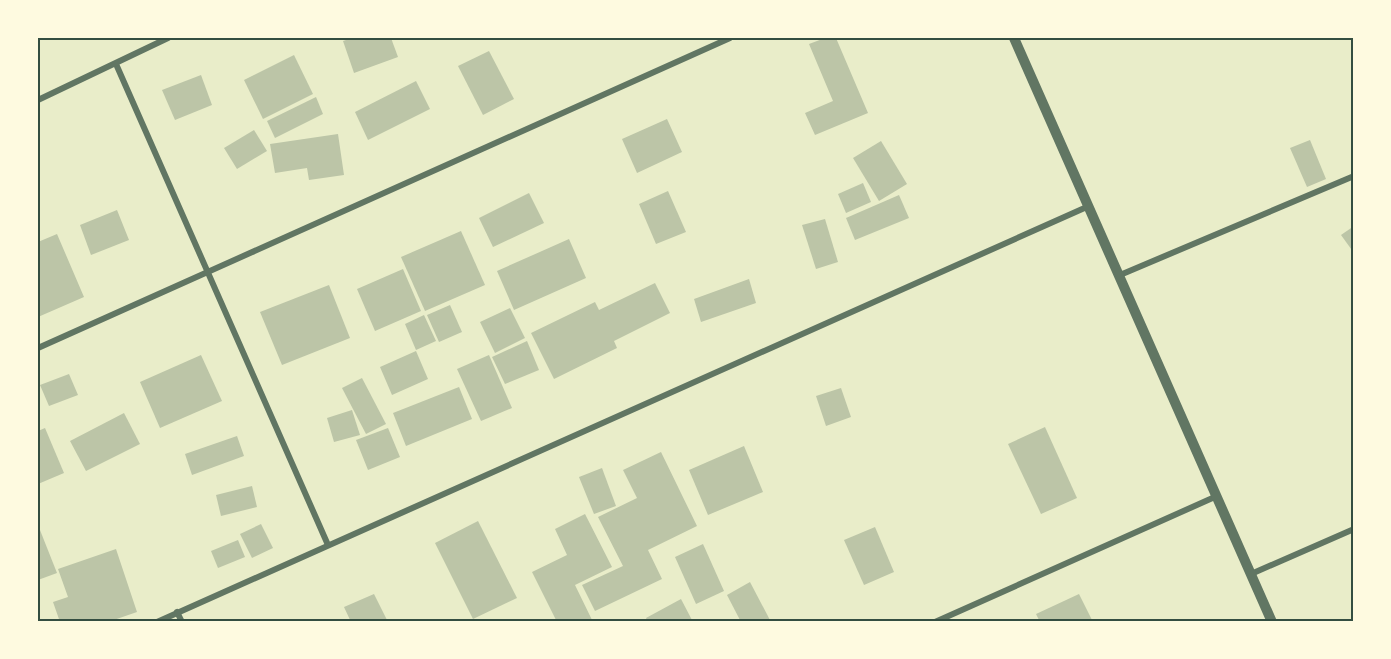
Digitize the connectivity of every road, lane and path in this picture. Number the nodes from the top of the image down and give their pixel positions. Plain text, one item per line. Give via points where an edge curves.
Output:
1 (168, 38) edge
2 (730, 38) edge
3 (1014, 38) edge
4 (116, 63) junction
5 (38, 100) edge
6 (1353, 176) edge
7 (1089, 206) junction
8 (208, 272) junction
9 (1119, 275) junction
10 (38, 348) edge
11 (1217, 496) junction
12 (1353, 529) edge
13 (328, 545) junction
14 (1251, 574) junction
15 (177, 612) junction
16 (157, 621) edge
17 (182, 621) edge
18 (935, 621) edge
19 (1272, 621) edge

1 - 4 street
2 - 8 street
3 - 7 street
4 - 5 street
4 - 8 street
6 - 9 street
7 - 9 street
7 - 13 street
8 - 10 street
8 - 13 street
9 - 11 street
11 - 14 street
11 - 18 street
12 - 14 street
13 - 15 street
14 - 19 street
15 - 16 street
15 - 17 street

